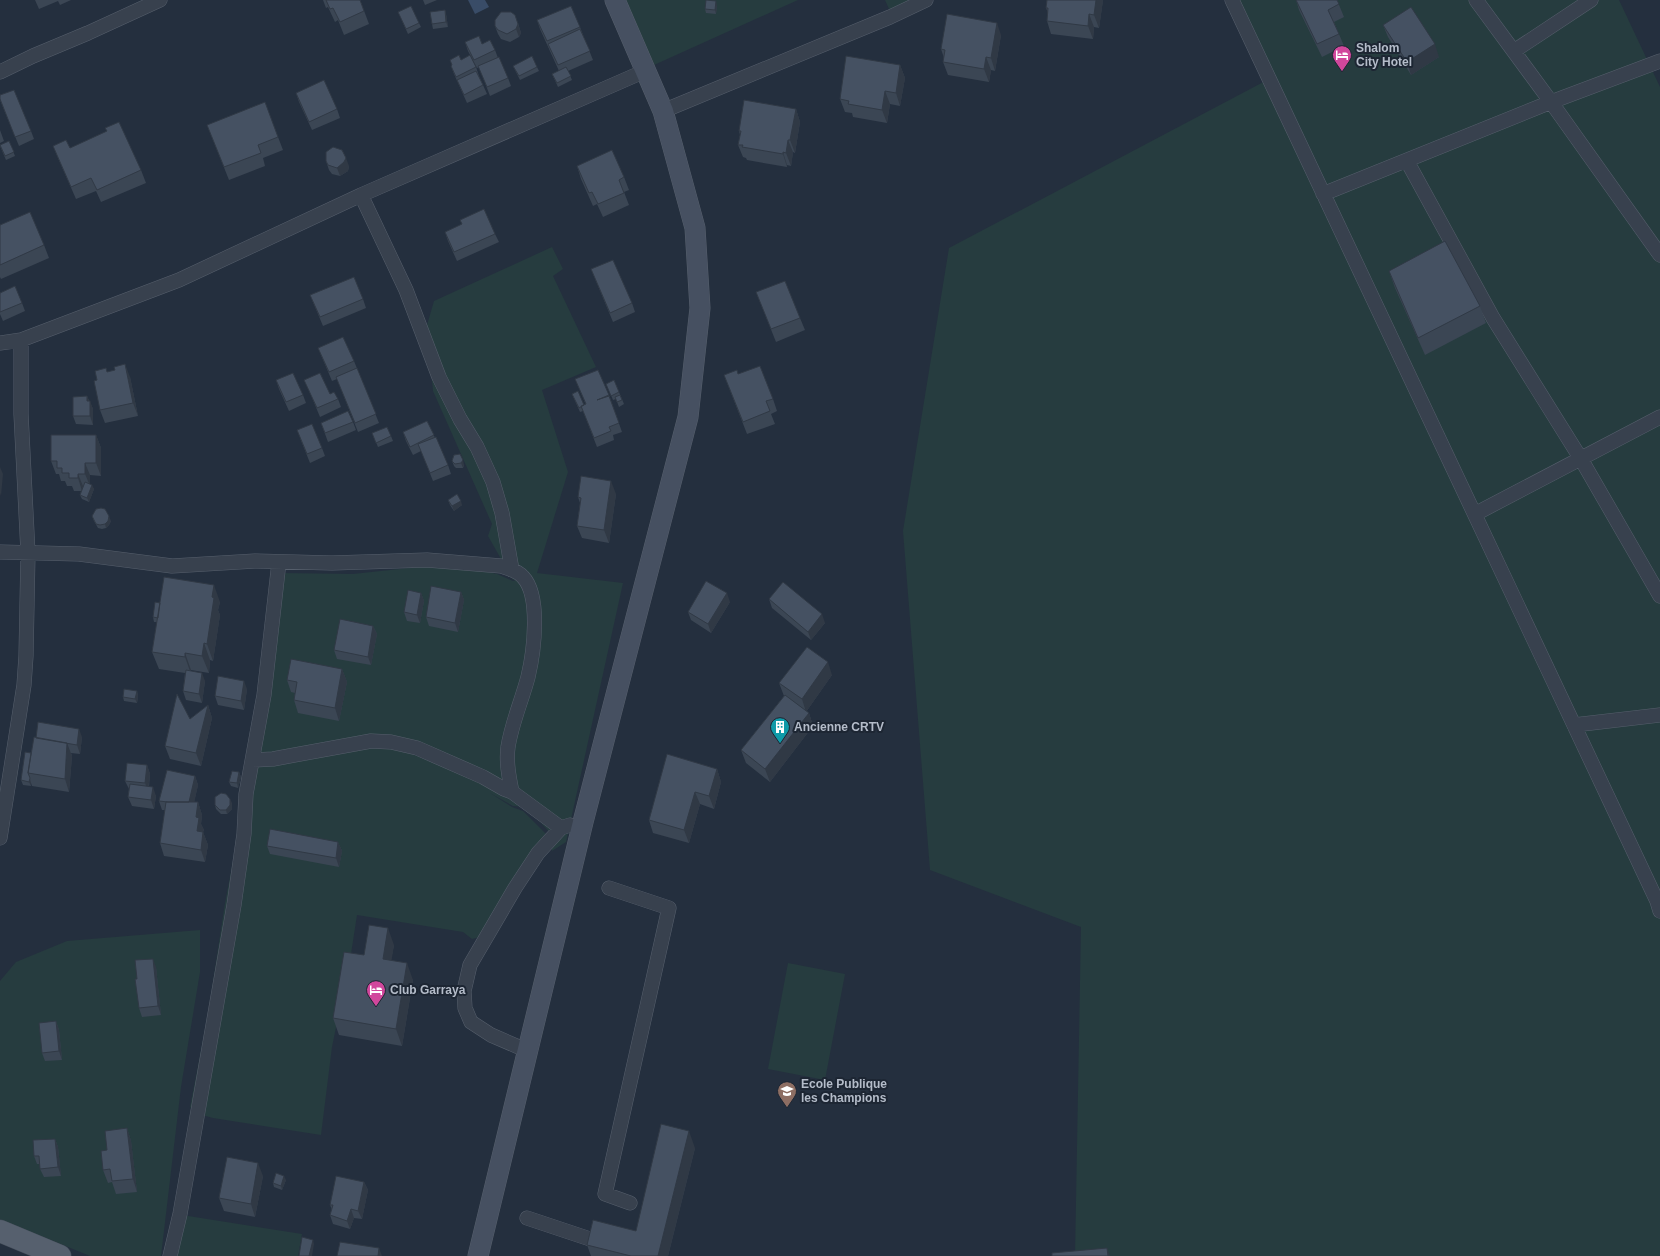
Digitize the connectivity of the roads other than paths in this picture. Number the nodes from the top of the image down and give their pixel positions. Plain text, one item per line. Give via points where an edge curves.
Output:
1 (160, 0) edge
2 (615, 0) edge
3 (926, 0) edge
4 (1232, 0) edge
5 (1476, 0) edge
6 (1591, 0) edge
7 (1514, 51) junction
8 (1660, 61) edge
9 (645, 71) junction
10 (0, 72) edge
11 (1551, 102) junction
12 (663, 111) junction
13 (1407, 161) junction
14 (1323, 194) junction
15 (361, 195) junction
16 (1660, 255) edge
17 (21, 340) junction
18 (0, 343) edge
19 (1660, 417) edge
20 (1581, 459) junction
21 (1475, 514) junction
22 (0, 552) edge
23 (28, 554) junction
24 (278, 562) junction
25 (512, 570) junction
26 (1660, 596) edge
27 (1660, 715) edge
28 (1574, 725) junction
29 (254, 760) junction
30 (512, 792) junction
31 (583, 822) junction
32 (561, 828) junction
33 (0, 838) edge
34 (609, 888) dead end
35 (1659, 904) edge
36 (528, 1051) junction
37 (630, 1203) dead end
38 (527, 1218) dead end
39 (0, 1231) edge
40 (590, 1240) edge
41 (60, 1256) edge
42 (170, 1256) edge
43 (478, 1256) edge

1 - 10 street
2 - 9 street
3 - 12 street
4 - 14 street
5 - 7 street
6 - 7 street
7 - 11 street
8 - 11 street
9 - 12 street
9 - 15 street
11 - 13 street
11 - 16 street
12 - 31 street via 695,228 700,308 688,417
13 - 14 street
13 - 20 street via 1493,318
14 - 21 street
15 - 17 street via 179,280
15 - 25 street via 406,290 440,377 493,482 502,513
17 - 18 street
17 - 23 street via 21,414
19 - 20 street
20 - 21 street
20 - 26 street
21 - 28 street
22 - 23 street
23 - 24 street via 79,554 172,566
23 - 33 street via 24,685
24 - 25 street via 444,561 501,566
24 - 29 street via 264,695
25 - 30 street via 523,576 532,591 535,618 534,644 528,676 508,748 507,767
27 - 28 street
28 - 35 street
29 - 30 street via 273,759 371,741 391,742 417,748
29 - 42 street via 246,794 244,834 234,904 180,1214
30 - 32 street
31 - 32 street
31 - 36 street
32 - 36 street via 538,853 514,888 470,965 464,991 465,1008 471,1022 491,1035
34 - 37 street via 669,908 605,1194
36 - 43 street
38 - 40 street
39 - 41 main road

